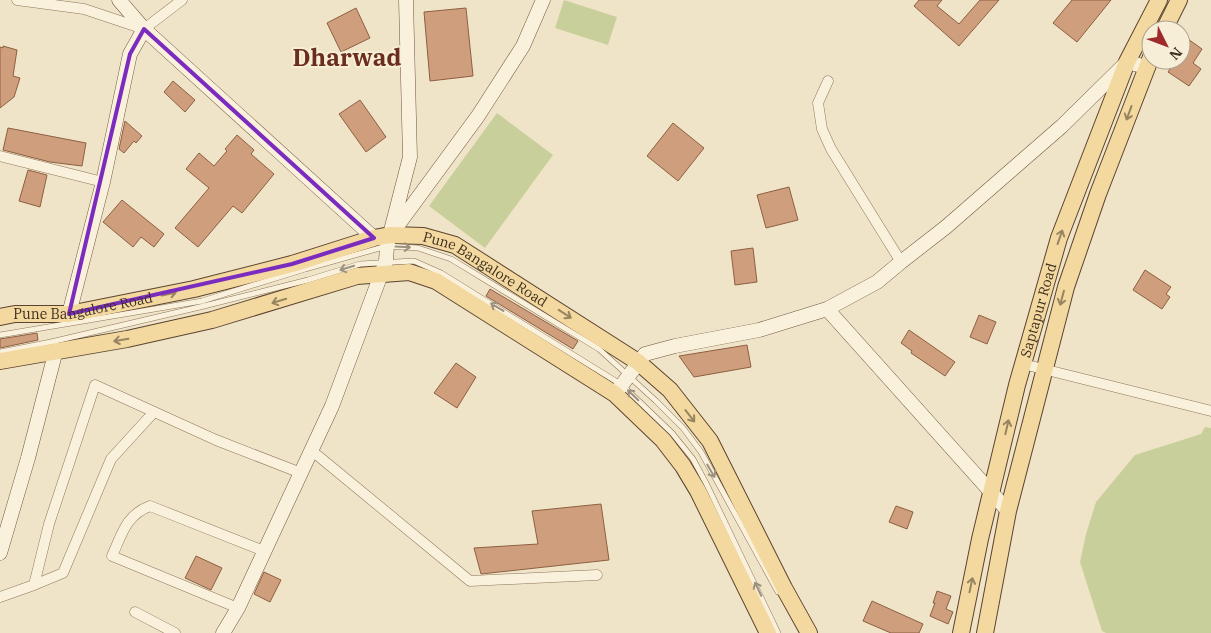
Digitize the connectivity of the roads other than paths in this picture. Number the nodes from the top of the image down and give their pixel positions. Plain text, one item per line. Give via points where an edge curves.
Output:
1 (17, 0) edge
2 (119, 0) edge
3 (182, 0) edge
4 (406, 0) edge
5 (543, 0) edge
6 (1159, 0) edge
7 (1179, 0) edge
8 (1169, 20) edge
9 (144, 29) junction
10 (1127, 62) junction
11 (1141, 62) edge
12 (1146, 70) edge
13 (828, 81) dead end
14 (0, 156) edge
15 (103, 182) junction
16 (384, 240) junction
17 (900, 262) junction
18 (384, 268) junction
19 (827, 309) junction
20 (5, 314) edge
21 (68, 314) junction
22 (0, 335) edge
23 (56, 350) junction
24 (0, 352) edge
25 (0, 361) edge
26 (638, 362) junction
27 (1023, 364) junction
28 (1043, 370) junction
29 (622, 384) junction
30 (1211, 411) edge
31 (154, 412) junction
32 (311, 450) junction
33 (301, 473) junction
34 (992, 492) junction
35 (1008, 511) junction
36 (264, 551) junction
37 (0, 553) edge
38 (597, 575) dead end
39 (34, 585) junction
40 (0, 597) edge
41 (782, 601) dead end
42 (238, 608) junction
43 (135, 612) dead end
44 (791, 615) dead end
45 (175, 633) edge
46 (224, 633) edge
47 (768, 633) edge
48 (778, 633) edge
49 (802, 633) edge
50 (809, 633) edge
51 (961, 633) edge
52 (985, 633) edge

1 - 9 street via 84,9
2 - 9 street
3 - 9 street
4 - 16 street via 410,157
5 - 16 street via 523,46 478,116
6 - 10 main road, Saptapur Road
7 - 8 main road
9 - 15 street via 130,54
9 - 16 street
10 - 11 street
10 - 17 street via 1062,126 946,227
27 -> 10 main road, Saptapur Road via 1059,238
12 -> 28 main road, Saptapur Road via 1066,287
13 - 17 street via 818,103 822,129
14 - 15 street
15 - 21 street
16 - 18 street
21 -> 16 main road, Pune Bangalore Road via 194,289
16 - 22 lane via 324,264 202,301
16 -> 26 main road, Pune Bangalore Road via 423,236 456,246
16 -> 29 lane via 451,259 599,349
17 - 19 street via 877,282
18 -> 23 main road via 212,320 127,340
18 -> 24 lane via 360,264 204,306
29 -> 18 main road via 436,281
18 - 32 street via 332,406
19 - 26 street via 759,330 645,354
19 - 34 street
20 - 21 main road, Pune Bangalore Road
23 - 25 main road
23 - 37 street
26 - 29 street
26 -> 50 main road, Pune Bangalore Road via 670,390 710,441
27 - 28 street
34 -> 27 main road, Saptapur Road
28 - 30 street
28 - 35 main road, Saptapur Road
29 -> 41 lane via 683,428 701,452
29 - 47 main road via 698,491
48 -> 29 lane via 693,460 672,433
31 - 33 street
31 - 39 street via 111,459 63,573
31 - 39 street via 95,385 52,515
32 - 33 street
32 - 38 street via 470,581
33 - 36 street
34 - 35 street
51 -> 34 main road, Saptapur Road
35 - 52 main road, Saptapur Road
36 - 42 street
36 - 42 street via 150,506 140,510 127,523 112,556
39 - 40 street
42 - 46 street
43 - 45 street
44 - 49 lane

